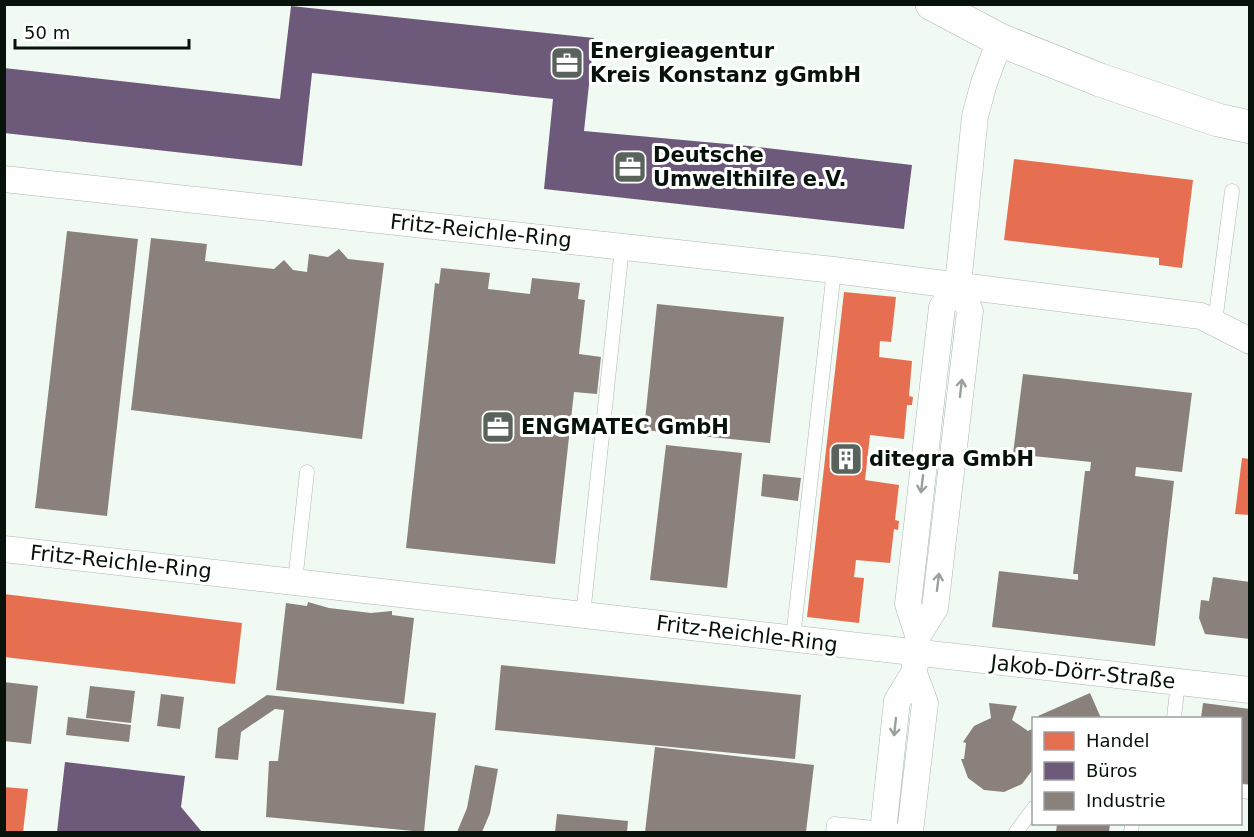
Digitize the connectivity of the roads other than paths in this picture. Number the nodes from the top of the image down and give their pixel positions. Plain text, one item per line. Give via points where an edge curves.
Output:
1 (932, 4) edge
2 (1000, 40) junction
3 (1250, 127) edge
4 (4, 179) edge
5 (1232, 190) dead end
6 (622, 247) junction
7 (834, 270) junction
8 (958, 285) junction
9 (1215, 322) junction
10 (1250, 341) edge
11 (1250, 361) edge
12 (307, 472) dead end
13 (4, 549) edge
14 (295, 582) junction
15 (583, 615) junction
16 (793, 639) junction
17 (916, 654) junction
18 (1178, 682) junction
19 (1250, 690) edge
20 (1174, 717) edge
21 (1032, 811) edge
22 (884, 831) edge
23 (833, 832) edge
24 (911, 832) edge
25 (1016, 832) edge

1 - 2 street
2 - 3 street via 1100,80
2 - 8 street via 975,116
4 - 6 street, Fritz-Reichle-Ring
5 - 9 lane
6 - 7 street, Fritz-Reichle-Ring
6 - 15 lane
7 - 8 street, Fritz-Reichle-Ring
7 - 16 lane
8 - 9 street, Fritz-Reichle-Ring via 1202,316
8 - 17 street via 942,307 908,604
9 - 10 street, Fritz-Reichle-Ring
9 - 11 street via 1231,335
12 - 14 lane
13 - 14 street, Fritz-Reichle-Ring
14 - 15 street, Fritz-Reichle-Ring
15 - 16 street, Fritz-Reichle-Ring
16 - 17 street, Fritz-Reichle-Ring
17 - 18 street, Jakob-Dörr-Straße
17 -> 22 street via 897,701
17 - 24 street via 925,703
18 - 19 street, Jakob-Dörr-Straße
18 - 20 lane
21 - 25 lane
22 - 23 lane via 834,824
22 - 24 lane

